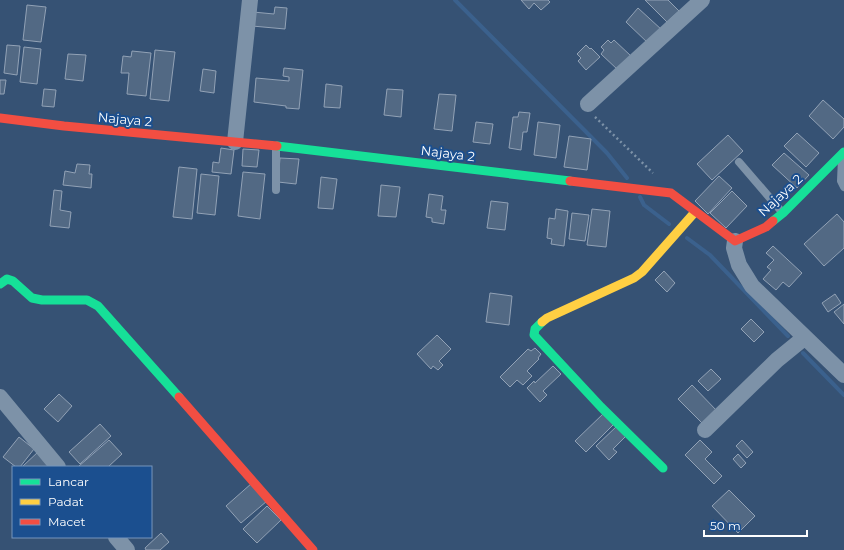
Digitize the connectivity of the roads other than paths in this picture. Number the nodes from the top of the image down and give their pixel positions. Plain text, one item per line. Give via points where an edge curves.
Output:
1 (250, 0) edge
2 (702, 0) edge
3 (588, 104) road end
4 (0, 118) edge
5 (235, 142) junction
6 (276, 146) junction
7 (843, 152) edge
8 (739, 162) dead end
9 (844, 187) edge
10 (276, 190) dead end
11 (695, 212) junction
12 (783, 213) junction
13 (735, 241) junction
14 (0, 284) edge
15 (804, 338) junction
16 (844, 375) edge
17 (0, 397) edge
18 (705, 430) dead end
19 (57, 466) edge
20 (663, 468) dead end
21 (117, 538) edge
22 (127, 550) edge
23 (314, 550) edge

1 - 5 street
2 - 3 street
4 - 5 street, Najaya 2
5 - 6 street, Najaya 2
6 - 10 lane
6 - 11 street, Najaya 2 via 671,194
7 - 9 lane
7 - 12 street, Najaya 2
8 - 12 lane
11 - 13 street, Najaya 2
11 - 20 street via 642,272 547,318 535,329 534,335 601,407
12 - 13 street, Najaya 2 via 766,227
13 - 15 street via 734,248 739,265 752,286
14 - 23 street via 8,279 13,281 32,298 88,300 98,306
15 - 16 street
15 - 18 street via 771,365
17 - 19 street
21 - 22 street

